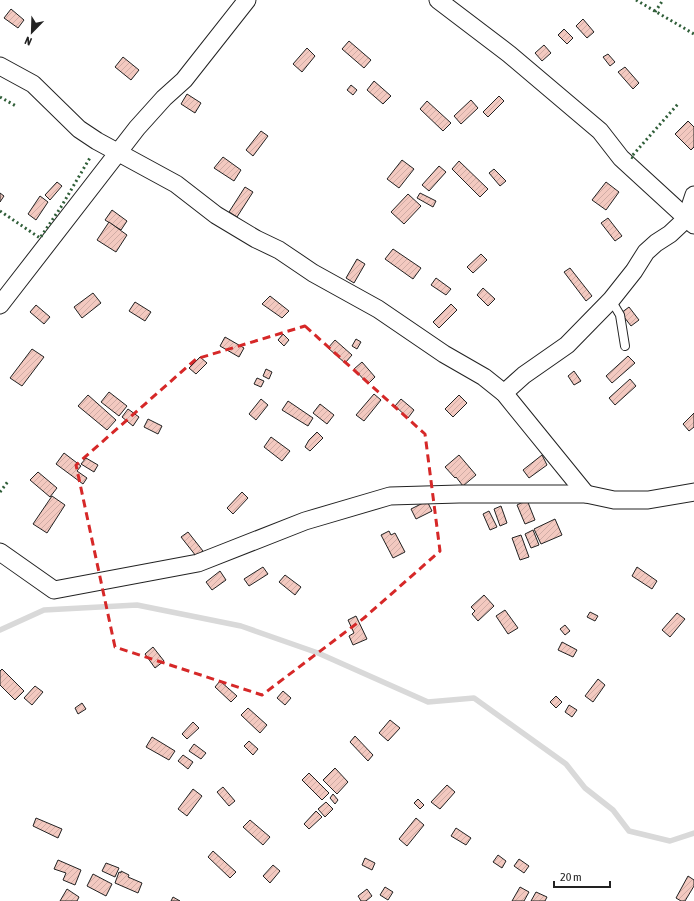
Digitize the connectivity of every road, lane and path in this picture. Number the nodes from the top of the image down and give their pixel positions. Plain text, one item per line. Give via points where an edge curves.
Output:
1 (247, 0) edge
2 (438, 0) edge
3 (0, 66) edge
4 (119, 153) junction
5 (694, 195) edge
6 (690, 222) edge
7 (611, 300) junction
8 (0, 305) edge
9 (625, 346) dead end
10 (504, 393) junction
11 (694, 492) edge
12 (586, 494) junction
13 (0, 552) edge

1 - 4 street via 184,80 137,128
2 - 6 street via 509,54 600,131 621,158
3 - 4 street via 33,84 79,129
4 - 8 street
4 - 10 street via 176,184 216,215 378,309 444,354 484,377
5 - 6 street
6 - 7 street via 656,242
7 - 9 lane via 620,315
7 - 10 street via 567,345 524,375
10 - 12 street
11 - 12 street via 648,500 614,500
12 - 13 street via 390,496 305,521 198,562 54,590

